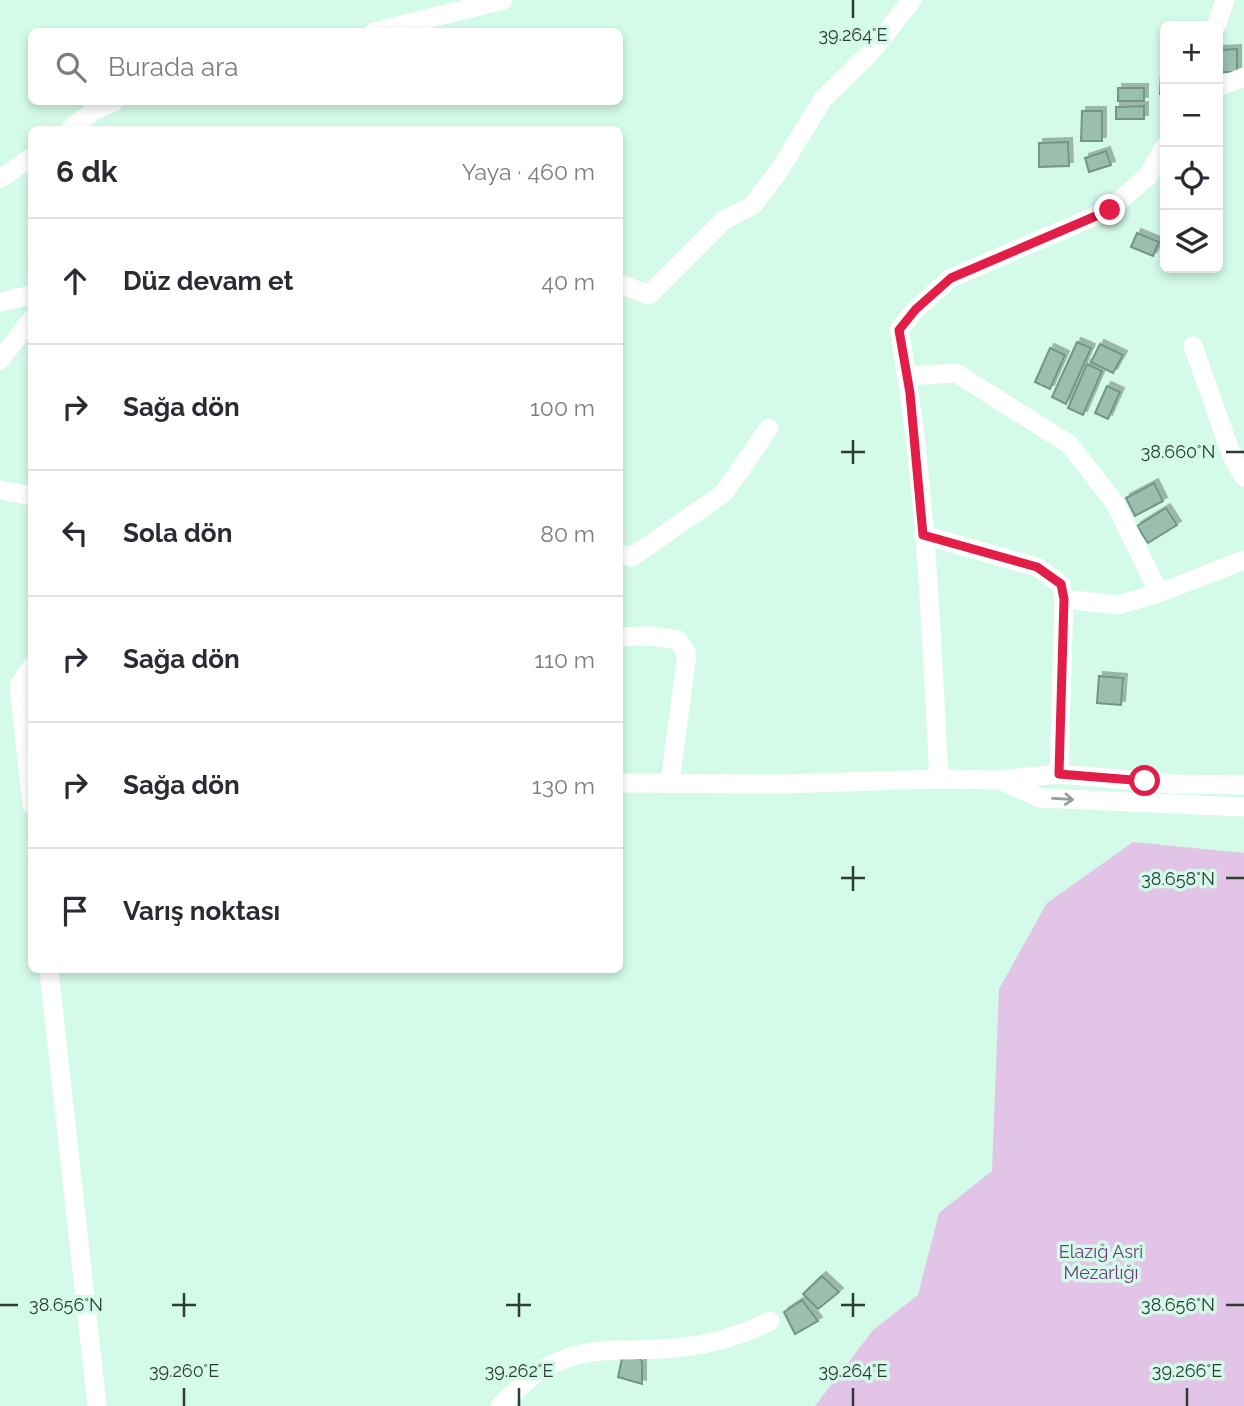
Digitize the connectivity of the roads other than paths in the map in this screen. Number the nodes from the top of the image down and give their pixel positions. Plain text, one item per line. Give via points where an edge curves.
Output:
1 (503, 0) edge
2 (912, 0) edge
3 (1225, 0) edge
4 (1218, 21) edge
5 (390, 28) edge
6 (1244, 77) edge
7 (1223, 85) edge
8 (107, 105) edge
9 (74, 126) edge
10 (1164, 147) edge
11 (28, 159) edge
12 (0, 179) edge
13 (623, 285) edge
14 (28, 296) edge
15 (0, 302) edge
16 (28, 324) edge
17 (1193, 346) dead end
18 (0, 359) edge
19 (907, 376) junction
20 (769, 428) dead end
21 (1244, 477) edge
22 (0, 490) edge
23 (28, 495) edge
24 (923, 535) junction
25 (623, 555) edge
26 (1244, 560) edge
27 (1159, 593) junction
28 (1064, 599) junction
29 (623, 637) edge
30 (17, 684) edge
31 (28, 772) edge
32 (1059, 774) junction
33 (939, 779) junction
34 (999, 780) junction
35 (623, 783) edge
36 (670, 783) junction
37 (1244, 785) edge
38 (1244, 807) edge
39 (49, 973) edge
40 (770, 1321) dead end
41 (97, 1406) edge
42 (500, 1406) edge

1 - 5 street
2 - 13 street via 871,52 823,99 753,205 724,220 649,295
3 - 4 street
6 - 7 street
8 - 9 street
10 - 19 street via 1149,176 1110,210 951,278 916,309 899,330
11 - 12 street
14 - 15 street
16 - 18 street
17 - 21 street via 1232,456
19 - 24 street
19 - 27 street via 956,373 1069,444 1115,503
20 - 25 street via 724,494 632,557
22 - 23 street
24 - 28 street via 1037,567 1061,584
24 - 33 street
26 - 27 street
27 - 28 street via 1118,605
28 - 32 street
29 - 36 street via 678,640 687,654
30 - 31 street
32 - 34 street
32 - 37 street
33 - 34 street
33 - 36 street
34 -> 38 street via 1040,799
35 - 36 street
39 - 41 street
40 - 42 street via 702,1344 610,1349 565,1358 536,1373

